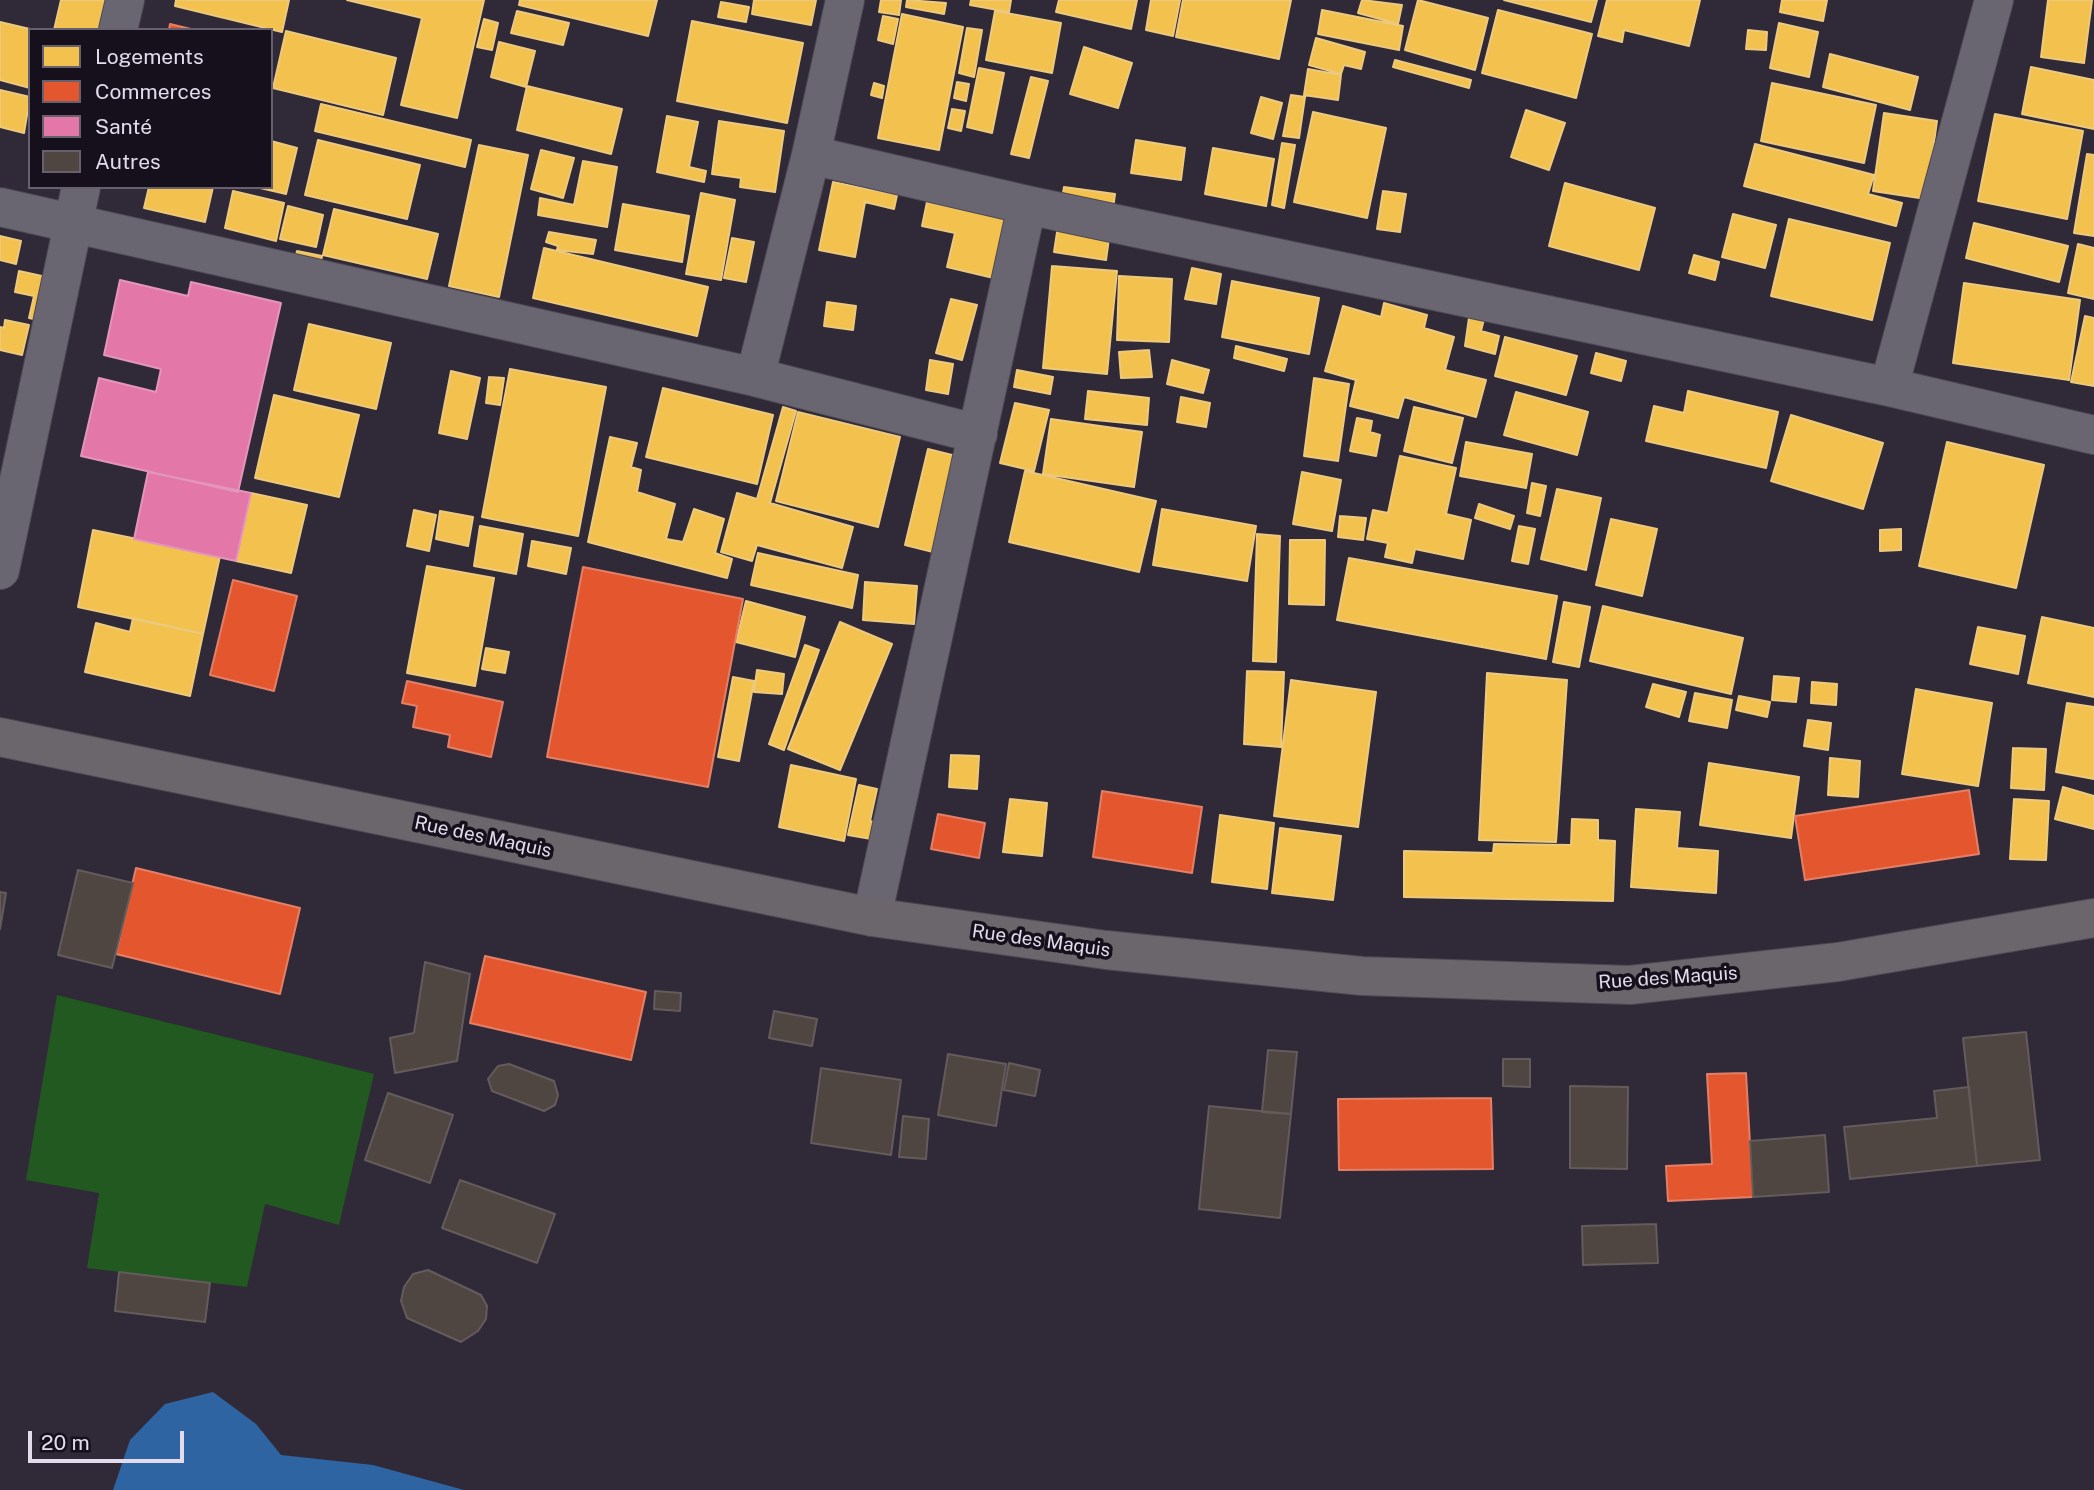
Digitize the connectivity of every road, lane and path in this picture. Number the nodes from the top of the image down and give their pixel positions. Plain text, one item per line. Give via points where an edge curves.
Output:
1 (125, 0) edge
2 (845, 0) edge
3 (1994, 0) edge
4 (118, 28) edge
5 (811, 155) junction
6 (77, 205) edge
7 (1027, 205) junction
8 (0, 207) edge
9 (755, 377) junction
10 (1889, 387) junction
11 (978, 433) junction
12 (2094, 435) edge
13 (0, 570) edge
14 (0, 737) edge
15 (872, 917) junction
16 (2094, 918) edge

1 - 4 street
2 - 5 street
3 - 10 street
5 - 7 street
5 - 9 street
6 - 8 street
6 - 9 street
6 - 13 street
7 - 10 street
7 - 11 street
9 - 11 street
10 - 12 street
11 - 15 street
14 - 15 street, Rue des Maquis
15 - 16 street, Rue des Maquis via 1106,950 1362,976 1630,985 1838,962

